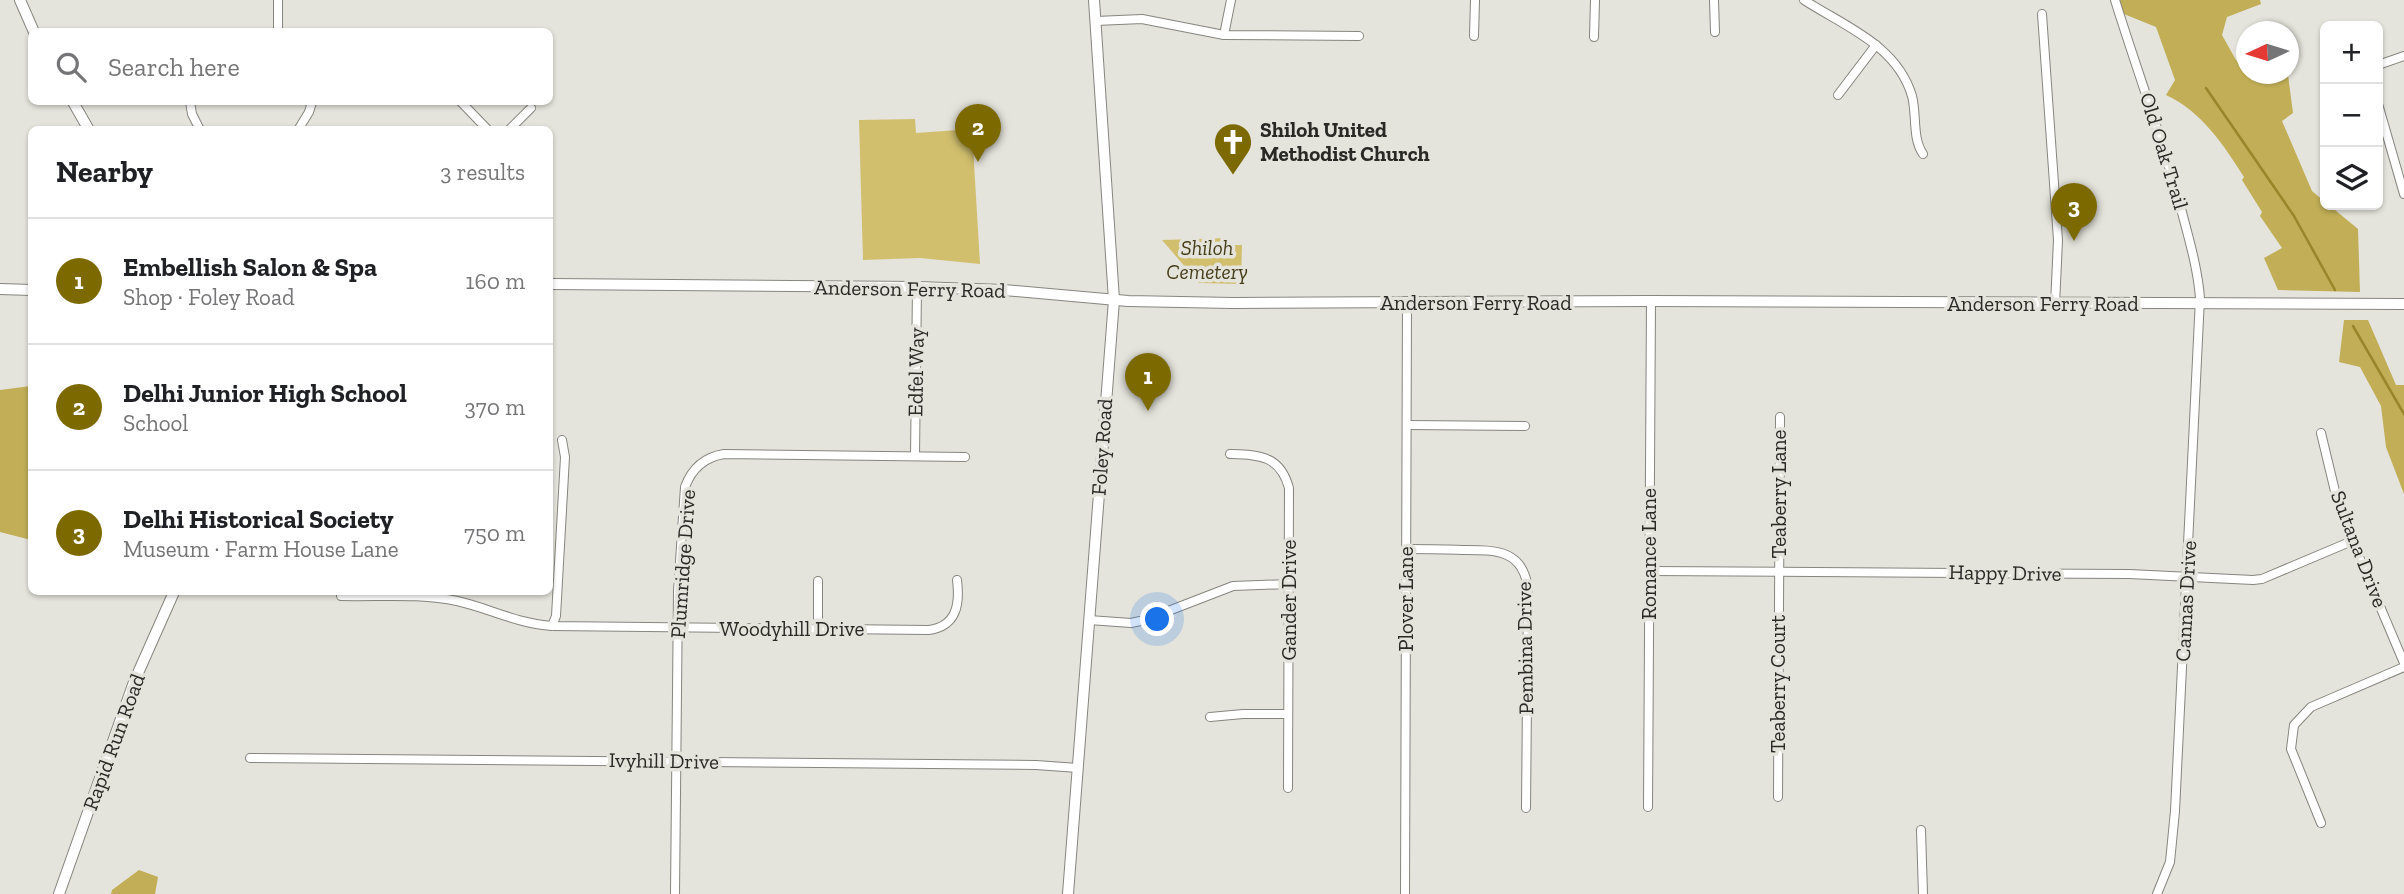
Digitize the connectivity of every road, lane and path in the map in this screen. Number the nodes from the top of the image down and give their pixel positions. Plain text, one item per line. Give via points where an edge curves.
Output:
1 (20, 0) edge
2 (278, 0) edge
3 (1094, 0) edge
4 (1230, 0) edge
5 (1475, 0) edge
6 (1595, 0) edge
7 (1714, 0) edge
8 (1804, 0) edge
9 (2115, 0) edge
10 (2042, 14) dead end
11 (1096, 21) junction
12 (32, 28) edge
13 (278, 28) edge
14 (1714, 32) dead end
15 (1224, 35) junction
16 (1359, 36) dead end
17 (1474, 36) dead end
18 (1594, 37) dead end
19 (1876, 45) junction
20 (2404, 56) edge
21 (2383, 63) edge
22 (1838, 95) dead end
23 (75, 105) edge
24 (190, 105) edge
25 (311, 105) edge
26 (464, 105) edge
27 (531, 108) dead end
28 (2383, 121) edge
29 (87, 126) edge
30 (198, 126) edge
31 (301, 126) edge
32 (484, 126) edge
33 (513, 126) edge
34 (1923, 154) dead end
35 (2404, 194) edge
36 (553, 284) edge
37 (917, 287) junction
38 (0, 289) edge
39 (28, 290) edge
40 (1114, 300) junction
41 (1651, 301) junction
42 (1407, 303) junction
43 (2055, 304) junction
44 (2200, 304) junction
45 (2404, 304) edge
46 (1780, 417) dead end
47 (1407, 425) junction
48 (1525, 426) dead end
49 (2321, 433) dead end
50 (562, 440) dead end
51 (1230, 454) dead end
52 (915, 456) junction
53 (965, 457) dead end
54 (2352, 541) junction
55 (1406, 549) junction
56 (1649, 571) junction
57 (1779, 571) junction
58 (2188, 577) junction
59 (957, 580) dead end
60 (818, 581) dead end
61 (1289, 584) junction
62 (173, 595) edge
63 (438, 595) edge
64 (341, 596) dead end
65 (1089, 620) junction
66 (552, 626) junction
67 (678, 628) junction
68 (818, 629) junction
69 (2404, 665) edge
70 (1288, 714) junction
71 (1210, 717) dead end
72 (250, 758) dead end
73 (677, 761) junction
74 (1078, 768) junction
75 (1288, 788) dead end
76 (1778, 797) dead end
77 (1648, 807) dead end
78 (1526, 808) dead end
79 (2321, 823) dead end
80 (1921, 830) dead end
81 (59, 894) edge
82 (675, 894) edge
83 (1068, 894) edge
84 (1405, 894) edge
85 (1923, 894) edge
86 (2157, 894) edge

1 - 12 street
2 - 13 street
3 - 11 street, Foley Road
4 - 15 street
5 - 17 street
6 - 18 street
7 - 14 street
8 - 19 street
9 - 44 street, Old Oak Trail via 2177,191
10 - 43 street via 2058,240
11 - 15 street via 1142,19
11 - 40 street, Foley Road
15 - 16 street
19 - 22 street
19 - 34 street via 1907,83
20 - 21 street
23 - 29 street
24 - 30 street
25 - 31 street
26 - 32 street
27 - 33 street
28 - 35 street
36 - 37 street, Anderson Ferry Road
37 - 40 street, Anderson Ferry Road
37 - 52 street, Edfel Way
38 - 39 street
40 - 42 street, Anderson Ferry Road
40 - 65 street, Foley Road
41 - 42 street, Anderson Ferry Road
41 - 43 street, Anderson Ferry Road
41 - 56 street, Romance Lane
42 - 47 street, Plover Lane
43 - 44 street, Anderson Ferry Road
44 - 45 street, Anderson Ferry Road
44 - 58 street, Cannas Drive
46 - 57 street, Teaberry Lane
47 - 48 street
47 - 55 street, Plover Lane
49 - 54 street, Sultana Drive via 2340,512
50 - 66 street via 565,457
51 - 61 street, Gander Drive via 1264,457 1287,480
52 - 53 street, Plumridge Drive
52 - 67 street, Plumridge Drive via 724,454 704,460 685,487
54 - 58 street, Happy Drive via 2262,579
54 - 69 street, Sultana Drive
55 - 78 street, Pembina Drive via 1492,550 1515,560 1524,574 1528,590
55 - 84 street, Plover Lane
56 - 57 street, Happy Drive
56 - 77 street, Romance Lane
57 - 58 street, Happy Drive
57 - 76 street, Teaberry Court
58 - 86 street, Cannas Drive via 2173,846
59 - 68 street, Woodyhill Drive via 957,609 948,623 937,629
60 - 68 street
61 - 65 street via 1233,586 1131,623
61 - 70 street, Gander Drive
62 - 81 street, Rapid Run Road via 134,682
63 - 64 street, Woodyhill Drive
63 - 66 street, Woodyhill Drive via 521,622
65 - 74 street, Foley Road
66 - 67 street, Woodyhill Drive
67 - 68 street, Woodyhill Drive
67 - 73 street, Plumridge Drive
69 - 79 street via 2311,707 2294,725 2291,750
70 - 71 street
70 - 75 street, Gander Drive
72 - 73 street, Ivyhill Drive
73 - 74 street, Ivyhill Drive
73 - 82 street, Plumridge Drive
74 - 83 street, Foley Road
80 - 85 street

